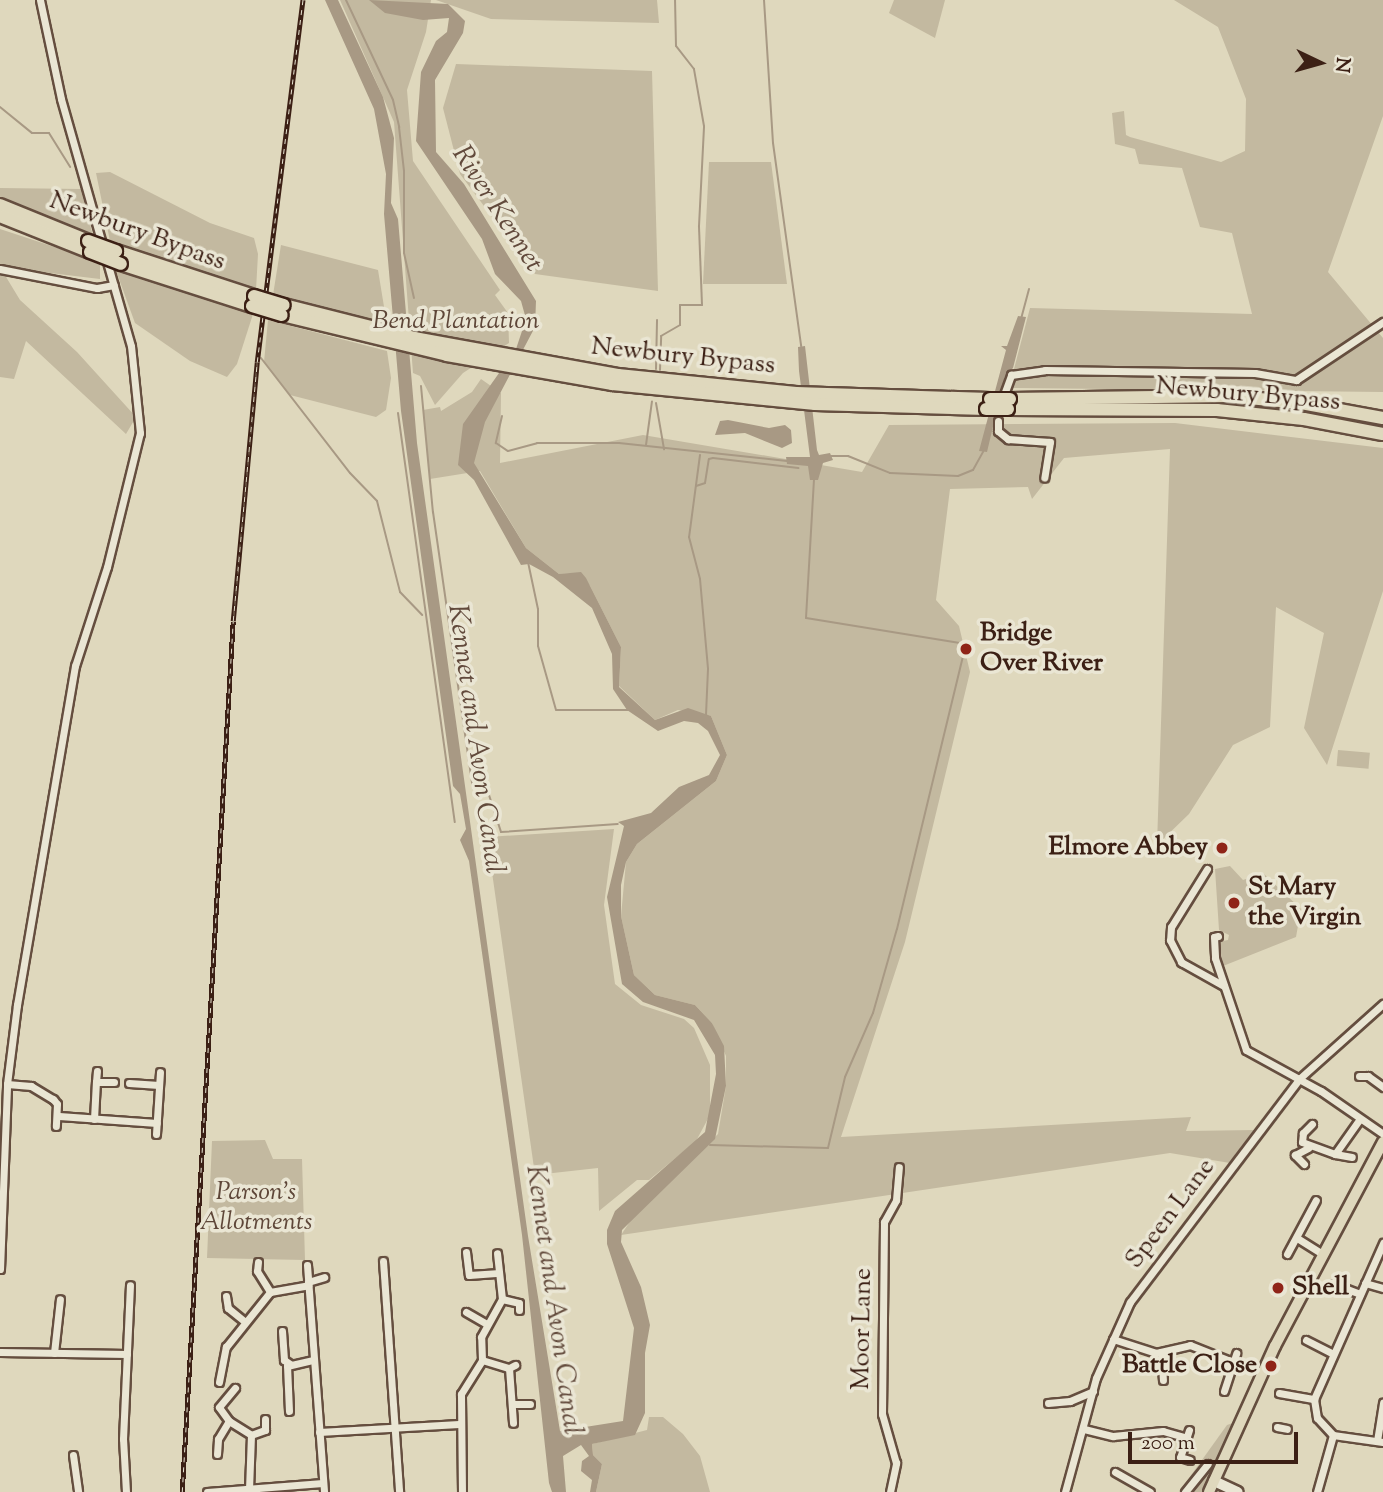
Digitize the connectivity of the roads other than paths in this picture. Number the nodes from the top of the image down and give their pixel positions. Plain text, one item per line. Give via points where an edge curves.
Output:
1 (40, 0) edge
2 (0, 205) edge
3 (0, 216) edge
4 (89, 246) junction
5 (0, 269) edge
6 (114, 285) junction
7 (253, 301) junction
8 (1383, 322) edge
9 (1003, 411) junction
10 (1383, 418) edge
11 (1383, 434) edge
12 (1044, 478) dead end
13 (1207, 869) dead end
14 (1218, 936) dead end
15 (1224, 986) junction
16 (1383, 1004) edge
17 (97, 1071) dead end
18 (160, 1072) dead end
19 (1359, 1076) dead end
20 (1299, 1079) junction
21 (96, 1082) junction
22 (114, 1082) dead end
23 (129, 1083) dead end
24 (8, 1084) junction
25 (159, 1085) junction
26 (1383, 1087) edge
27 (59, 1116) junction
28 (94, 1119) junction
29 (1359, 1120) junction
30 (157, 1123) junction
31 (1312, 1124) dead end
32 (56, 1126) dead end
33 (2, 1134) edge
34 (156, 1134) dead end
35 (1383, 1134) edge
36 (1383, 1142) edge
37 (1308, 1148) junction
38 (1335, 1154) junction
39 (1352, 1157) dead end
40 (1304, 1164) dead end
41 (899, 1167) dead end
42 (1304, 1199) dead end
43 (1, 1209) edge
44 (1297, 1238) junction
45 (1383, 1243) edge
46 (466, 1251) dead end
47 (497, 1253) dead end
48 (1287, 1254) dead end
49 (1323, 1254) junction
50 (383, 1261) dead end
51 (258, 1262) dead end
52 (307, 1265) dead end
53 (0, 1269) edge
54 (257, 1271) junction
55 (248, 1273) dead end
56 (496, 1273) junction
57 (324, 1277) dead end
58 (308, 1283) junction
59 (1365, 1283) junction
60 (1334, 1284) dead end
61 (130, 1285) dead end
62 (1383, 1288) edge
63 (270, 1292) junction
64 (1360, 1294) junction
65 (226, 1296) dead end
66 (60, 1299) dead end
67 (502, 1299) junction
68 (519, 1310) dead end
69 (467, 1311) dead end
70 (245, 1322) junction
71 (487, 1324) junction
72 (282, 1331) dead end
73 (302, 1334) dead end
74 (312, 1334) junction
75 (1113, 1339) junction
76 (1306, 1340) dead end
77 (0, 1352) edge
78 (1161, 1352) junction
79 (54, 1353) junction
80 (127, 1354) junction
81 (1333, 1354) junction
82 (313, 1360) junction
83 (482, 1360) junction
84 (284, 1361) junction
85 (1165, 1376) dead end
86 (219, 1382) dead end
87 (1224, 1386) dead end
88 (235, 1388) dead end
89 (1093, 1391) junction
90 (1279, 1393) dead end
91 (1314, 1399) junction
92 (1383, 1402) edge
93 (1048, 1403) dead end
94 (512, 1404) junction
95 (530, 1404) dead end
96 (289, 1410) dead end
97 (265, 1419) dead end
98 (229, 1421) junction
99 (513, 1423) dead end
100 (460, 1424) junction
101 (395, 1427) junction
102 (1277, 1427) dead end
103 (1084, 1429) junction
104 (1286, 1429) dead end
105 (319, 1432) junction
106 (251, 1435) junction
107 (1332, 1435) junction
108 (1380, 1441) edge
109 (216, 1454) dead end
110 (73, 1455) dead end
111 (1190, 1460) dead end
112 (1208, 1464) dead end
113 (1115, 1473) dead end
114 (323, 1483) junction
115 (1211, 1487) edge
116 (205, 1490) edge
117 (249, 1490) junction
118 (237, 1491) edge
119 (78, 1492) edge
120 (125, 1492) edge
121 (324, 1492) edge
122 (399, 1492) edge
123 (462, 1492) edge
124 (890, 1492) edge
125 (1065, 1492) edge
126 (1150, 1492) edge
127 (1185, 1492) edge
128 (1238, 1492) edge
129 (1317, 1492) edge

1 - 6 street via 61,99
2 - 4 highway, Newbury Bypass
3 - 4 highway, Newbury Bypass
4 - 7 highway, Newbury Bypass, bridge via 116,251
4 - 7 highway, Newbury Bypass, bridge via 121,264
5 - 6 street via 97,288
6 - 24 street via 131,346 140,433 107,568 75,666 17,1005
7 - 9 highway, Newbury Bypass, bridge via 388,337 533,366 797,398 988,404
8 - 9 street via 1296,380 1255,373 1019,372 1007,378
9 - 10 highway, Newbury Bypass via 1228,396
9 - 11 highway, Newbury Bypass via 1217,410 1304,419
9 - 12 street via 998,431 1008,439 1050,442
13 - 15 street via 1171,926 1170,940 1181,962
14 - 15 street via 1213,944
15 - 20 street via 1246,1050
16 - 20 street, Speen Lane
17 - 21 street
18 - 25 street
19 - 26 street via 1368,1076
20 - 29 street
20 - 75 street, Speen Lane via 1130,1302
21 - 22 street
21 - 28 street
23 - 25 street
24 - 27 street via 38,1090 57,1104
24 - 33 street
25 - 30 street
27 - 28 street
27 - 32 street
28 - 30 street
29 - 35 street
29 - 38 street
30 - 34 street
31 - 37 street via 1303,1133
33 - 43 street
36 - 49 main road
37 - 38 street
37 - 40 street via 1295,1154
38 - 39 street
41 - 124 street, Moor Lane via 896,1200 884,1222 882,1414 896,1464
42 - 44 street via 1314,1202
43 - 53 street
44 - 48 street
44 - 49 street
45 - 59 street
46 - 56 street via 469,1275
47 - 56 street
49 - 115 main road
50 - 101 street
51 - 54 street
52 - 58 street
54 - 55 street
54 - 63 street
56 - 67 street
57 - 58 street
58 - 63 street
58 - 74 street
59 - 62 street
59 - 64 street
60 - 64 street
61 - 80 street
63 - 70 street
64 - 81 street
65 - 70 street via 228,1308
66 - 79 street
67 - 68 street via 519,1303
67 - 71 street
69 - 71 street
70 - 86 street via 226,1346
71 - 83 street via 481,1337
72 - 84 street
73 - 74 street
74 - 82 street
75 - 78 street via 1145,1352
75 - 89 street, Speen Lane
76 - 81 street
77 - 79 street
78 - 85 street
78 - 87 street via 1189,1345 1235,1358
79 - 80 street
80 - 120 street
81 - 91 street
82 - 84 street
82 - 105 street
83 - 94 street via 512,1367
83 - 100 street via 461,1394
84 - 96 street
88 - 98 street via 219,1407
89 - 93 street via 1070,1401
89 - 103 street, Speen Lane
90 - 91 street
91 - 107 street via 1317,1418
92 - 108 street
94 - 95 street
94 - 99 street
97 - 106 street via 265,1430
98 - 106 street
98 - 109 street via 218,1439
100 - 101 street
100 - 123 street
101 - 105 street
101 - 122 street
102 - 104 street
103 - 111 street via 1113,1437 1163,1431 1188,1434 1180,1457
103 - 125 street, Speen Lane
105 - 114 street
106 - 117 street
107 - 108 street
107 - 129 street
110 - 119 street
112 - 127 street
113 - 126 street
114 - 117 street
114 - 121 street
115 - 128 street
116 - 118 street
117 - 118 street

